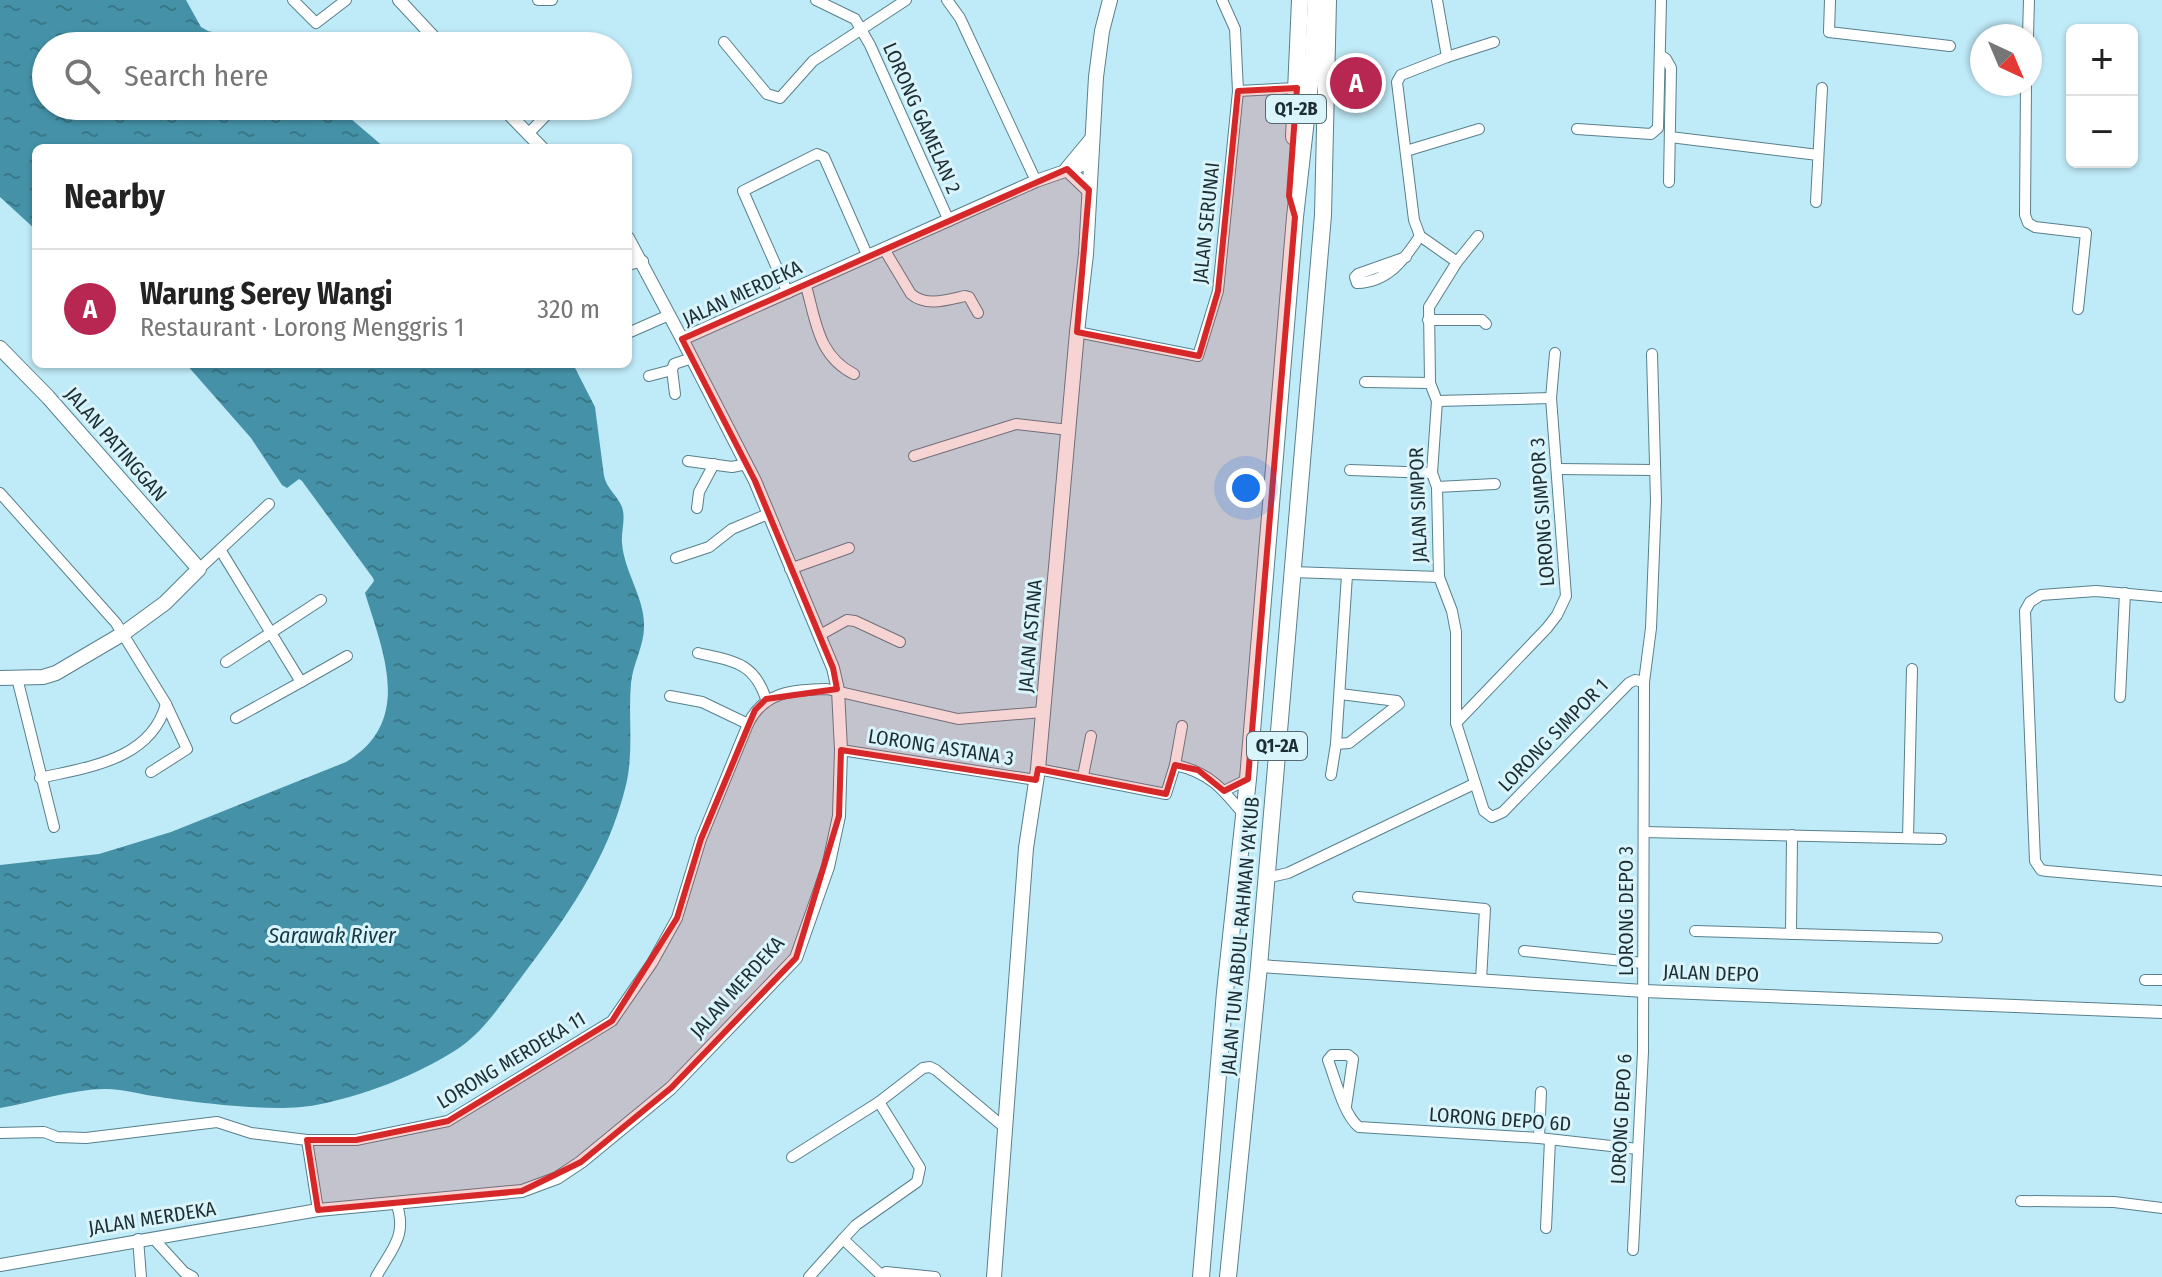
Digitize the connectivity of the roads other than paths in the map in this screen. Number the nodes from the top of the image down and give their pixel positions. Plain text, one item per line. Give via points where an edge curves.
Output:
1 (293, 0) edge
2 (346, 0) edge
3 (399, 0) edge
4 (538, 0) edge
5 (552, 0) edge
6 (816, 0) edge
7 (906, 0) edge
8 (947, 0) edge
9 (1110, 0) edge
10 (1222, 0) edge
11 (1300, 0) edge
12 (1316, 0) edge
13 (1328, 0) edge
14 (1338, 0) edge
15 (1437, 0) edge
16 (1661, 0) edge
17 (1830, 0) edge
18 (2029, 0) edge
19 (2028, 24) edge
20 (861, 30) junction
21 (429, 32) edge
22 (724, 42) dead end
23 (1494, 42) dead end
24 (1950, 46) dead end
25 (1660, 55) junction
26 (1447, 57) junction
27 (1297, 88) junction
28 (1822, 88) dead end
29 (1238, 91) junction
30 (2026, 96) edge
31 (514, 120) edge
32 (542, 120) edge
33 (1479, 129) dead end
34 (1577, 129) dead end
35 (528, 134) junction
36 (1670, 137) junction
37 (1092, 140) junction
38 (537, 144) edge
39 (1406, 151) junction
40 (1818, 155) junction
41 (1091, 162) junction
42 (1067, 169) junction
43 (1036, 181) junction
44 (1669, 182) dead end
45 (1089, 190) junction
46 (1816, 202) dead end
47 (1323, 215) junction
48 (1295, 217) junction
49 (949, 221) junction
50 (1420, 236) junction
51 (1478, 236) dead end
52 (632, 244) edge
53 (884, 249) junction
54 (868, 257) junction
55 (1406, 257) dead end
56 (643, 261) junction
57 (1457, 262) junction
58 (632, 264) edge
59 (806, 286) junction
60 (788, 293) junction
61 (2078, 309) dead end
62 (978, 313) dead end
63 (669, 315) junction
64 (1428, 320) junction
65 (1486, 324) dead end
66 (632, 331) edge
67 (1077, 332) junction
68 (682, 339) junction
69 (0, 348) edge
70 (1555, 353) dead end
71 (1652, 354) dead end
72 (692, 358) junction
73 (672, 370) junction
74 (854, 374) dead end
75 (649, 376) dead end
76 (1365, 382) dead end
77 (1430, 383) junction
78 (675, 394) dead end
79 (1551, 398) junction
80 (1437, 401) junction
81 (1069, 430) junction
82 (914, 456) dead end
83 (688, 461) dead end
84 (714, 464) junction
85 (747, 464) junction
86 (1557, 469) junction
87 (1350, 470) dead end
88 (1654, 470) junction
89 (1432, 473) junction
90 (1495, 484) dead end
91 (1437, 487) junction
92 (0, 493) edge
93 (269, 504) dead end
94 (697, 508) dead end
95 (768, 514) junction
96 (849, 548) dead end
97 (221, 551) junction
98 (676, 558) dead end
99 (199, 569) junction
100 (790, 569) junction
101 (1292, 572) junction
102 (1347, 575) junction
103 (1439, 577) junction
104 (2125, 593) junction
105 (2162, 597) edge
106 (321, 600) dead end
107 (124, 633) junction
108 (272, 633) junction
109 (820, 635) junction
110 (900, 642) dead end
111 (698, 653) dead end
112 (347, 656) dead end
113 (226, 662) dead end
114 (1912, 669) dead end
115 (0, 678) edge
116 (17, 678) junction
117 (301, 682) junction
118 (1644, 682) junction
119 (838, 690) junction
120 (1340, 694) junction
121 (670, 696) dead end
122 (2120, 697) dead end
123 (766, 699) junction
124 (166, 704) junction
125 (1043, 712) junction
126 (236, 718) dead end
127 (1456, 723) junction
128 (748, 724) junction
129 (1182, 726) dead end
130 (1091, 736) dead end
131 (1336, 744) junction
132 (841, 750) junction
133 (1175, 765) junction
134 (151, 772) dead end
135 (1037, 775) junction
136 (1331, 775) dead end
137 (1083, 776) junction
138 (40, 778) junction
139 (1248, 779) junction
140 (1474, 784) junction
141 (1224, 791) junction
142 (1484, 811) joint
143 (1244, 815) junction
144 (54, 827) dead end
145 (1644, 832) junction
146 (1792, 835) junction
147 (1908, 838) junction
148 (1941, 839) dead end
149 (1266, 878) junction
150 (2162, 881) edge
151 (1358, 897) dead end
152 (1695, 931) dead end
153 (1791, 934) junction
154 (1937, 938) dead end
155 (1524, 951) dead end
156 (1643, 963) junction
157 (1259, 966) junction
158 (1481, 980) junction
159 (2145, 980) dead end
160 (2162, 980) edge
161 (1644, 991) junction
162 (2162, 1012) edge
163 (1541, 1092) dead end
164 (879, 1102) junction
165 (1346, 1106) junction
166 (1005, 1128) junction
167 (0, 1133) edge
168 (1544, 1139) junction
169 (307, 1140) junction
170 (1638, 1149) junction
171 (792, 1157) dead end
172 (2021, 1201) dead end
173 (396, 1202) junction
174 (2162, 1208) edge
175 (318, 1210) junction
176 (1546, 1228) dead end
177 (153, 1238) junction
178 (138, 1239) junction
179 (843, 1239) junction
180 (1633, 1250) dead end
181 (0, 1265) edge
182 (880, 1276) edge
183 (141, 1277) edge
184 (193, 1277) edge
185 (376, 1277) edge
186 (809, 1277) edge
187 (935, 1277) edge
188 (994, 1277) edge
189 (1201, 1277) edge
190 (1228, 1277) edge

1 - 2 street via 316,23
3 - 21 street
4 - 5 street
6 - 20 street via 855,19
7 - 20 street
8 - 43 street
9 - 37 main road, JALAN ASTANA via 1099,51
10 - 29 street, JALAN SERUNAI via 1235,29
11 - 27 main road, Q1-2B
12 - 48 main road
13 - 47 main road
14 - 47 main road, Q1-2A via 1332,190
15 - 26 street
16 - 25 street
17 - 24 street via 1829,32
18 - 19 street
20 - 22 street via 813,61 780,98 767,94
20 - 49 street, LORONG GAMELAN 2
23 - 26 street
25 - 34 street via 1655,132
25 - 36 street via 1671,68
26 - 39 street via 1401,75 1397,82
27 - 29 street
27 - 48 main road, Q1-2B via 1289,196
28 - 40 street
29 - 67 street, JALAN SERUNAI via 1218,291 1198,356
30 - 61 street via 2025,215 2035,227 2086,233
31 - 35 street
32 - 35 street
33 - 39 street
35 - 38 street
36 - 40 street
36 - 44 street
37 - 41 main road, JALAN ASTANA
37 - 42 main road
39 - 50 street
40 - 46 street
41 - 42 street, JALAN MERDEKA
41 - 45 main road, JALAN ASTANA
42 - 43 street, JALAN MERDEKA
42 - 45 main road
43 - 49 street, JALAN MERDEKA
45 - 67 main road, JALAN ASTANA
47 - 101 main road, JALAN TUN ABDUL RAHMAN YA'KUB / Q1-2A
48 - 139 main road, JALAN TUN ABDUL RAHMAN YA'KUB / Q1-2B
49 - 53 street, JALAN MERDEKA
50 - 55 street
50 - 57 street
51 - 57 street, JALAN SIMPOR
52 - 56 street
53 - 54 street, JALAN MERDEKA
53 - 62 street via 917,299 965,296
54 - 59 street, JALAN MERDEKA
54 - 60 street via 824,157 817,154 743,191
56 - 58 street
56 - 63 street
57 - 64 street, JALAN SIMPOR via 1431,299
59 - 60 street, JALAN MERDEKA
59 - 74 street via 824,347
60 - 68 street, JALAN MERDEKA
63 - 66 street
63 - 68 street
64 - 65 street
64 - 77 street, JALAN SIMPOR
67 - 81 main road, JALAN ASTANA
68 - 72 street, JALAN MERDEKA
69 - 99 main road, JALAN PATINGGAN
70 - 79 street, LORONG SIMPOR 3
71 - 88 street
72 - 73 street
72 - 85 street, JALAN MERDEKA
73 - 75 street
73 - 78 street
76 - 77 street
77 - 80 street, JALAN SIMPOR
79 - 80 street
79 - 86 street, LORONG SIMPOR 3
80 - 89 street, JALAN SIMPOR
81 - 82 street via 1016,424
81 - 125 main road, JALAN ASTANA
83 - 84 street
84 - 85 street
84 - 94 street
85 - 95 street, JALAN MERDEKA
86 - 88 street
86 - 127 street, LORONG SIMPOR 3 via 1563,604 1547,628
87 - 89 street
88 - 118 street via 1651,628
89 - 91 street, JALAN SIMPOR
90 - 91 street
91 - 103 street, JALAN SIMPOR
92 - 107 street
93 - 97 street
95 - 98 street via 732,529 709,547
95 - 100 street, JALAN MERDEKA
96 - 100 street
97 - 99 street
97 - 108 street
99 - 107 main road
100 - 109 street, JALAN MERDEKA
101 - 102 street
101 - 149 main road, JALAN TUN ABDUL RAHMAN YA'KUB / Q1-2A
102 - 103 street
102 - 120 street
103 - 127 street, JALAN SIMPOR via 1456,632
104 - 105 street
104 - 122 street
104 - 150 street via 2041,595 2025,611 2035,861 2047,871
106 - 108 street
107 - 116 main road via 56,673
107 - 124 street
108 - 113 street
108 - 117 street
109 - 110 street via 847,620
109 - 119 street, JALAN MERDEKA
111 - 123 street via 750,669
112 - 117 street
114 - 147 street
115 - 116 main road
116 - 138 street
117 - 126 street
118 - 142 street, LORONG SIMPOR 1 via 1629,683 1503,812 1492,817
118 - 145 street
119 - 123 street via 809,689
119 - 125 street via 958,719
119 - 132 street, JALAN MERDEKA
120 - 131 street
120 - 131 street via 1399,704 1349,743
121 - 128 street via 702,702
123 - 128 street, LORONG MERDEKA 11
124 - 134 street via 187,749
124 - 138 street via 154,730 110,762
125 - 135 main road, JALAN ASTANA
127 - 140 street, JALAN SIMPOR
128 - 169 street, LORONG MERDEKA 11 via 701,839 677,918 612,1021 448,1121 356,1140
129 - 133 street
130 - 137 street
131 - 136 street
132 - 135 street, LORONG ASTANA 3
132 - 173 street, JALAN MERDEKA via 839,816 828,867 796,958 762,996 671,1088 557,1178 522,1191
133 - 137 street, LORONG ASTANA 3 via 1166,794
133 - 141 street via 1198,770
135 - 137 street, LORONG ASTANA 3
135 - 166 main road, JALAN ASTANA
138 - 144 street
139 - 141 street
139 - 143 main road, JALAN TUN ABDUL RAHMAN YA'KUB / Q1-2B
140 - 142 street, JALAN SIMPOR
140 - 149 street via 1288,873
141 - 143 street
143 - 189 main road, JALAN TUN ABDUL RAHMAN YA'KUB / Q1-2B
145 - 146 street
145 - 156 street, LORONG DEPO 3
146 - 147 street
146 - 153 street
147 - 148 street
149 - 157 main road, JALAN TUN ABDUL RAHMAN YA'KUB / Q1-2A
151 - 158 street via 1485,909
152 - 153 street
153 - 154 street
155 - 156 street
156 - 161 street, LORONG DEPO 3
157 - 158 street, JALAN DEPO
157 - 190 main road, JALAN TUN ABDUL RAHMAN YA'KUB / Q1-2A
158 - 161 street, JALAN DEPO
159 - 160 street
161 - 162 street, JALAN DEPO
161 - 170 street, LORONG DEPO 6
163 - 168 street
164 - 166 street via 930,1067
164 - 171 street
164 - 179 street via 920,1175
165 - 165 street via 1353,1059 1332,1055 1328,1060
165 - 168 street, LORONG DEPO 6D via 1359,1127
166 - 188 main road, JALAN ASTANA
167 - 169 street, LORONG MERDEKA 11 via 86,1138 217,1122 251,1133
168 - 170 street, LORONG DEPO 6D
168 - 176 street
169 - 175 street
170 - 180 street, LORONG DEPO 6
172 - 174 street
173 - 175 street, JALAN MERDEKA
173 - 185 street via 400,1232
175 - 177 street, JALAN MERDEKA
177 - 178 street, JALAN MERDEKA
177 - 184 street
178 - 181 street, JALAN MERDEKA
178 - 183 street
179 - 182 street
179 - 186 street
182 - 187 street via 886,1272

